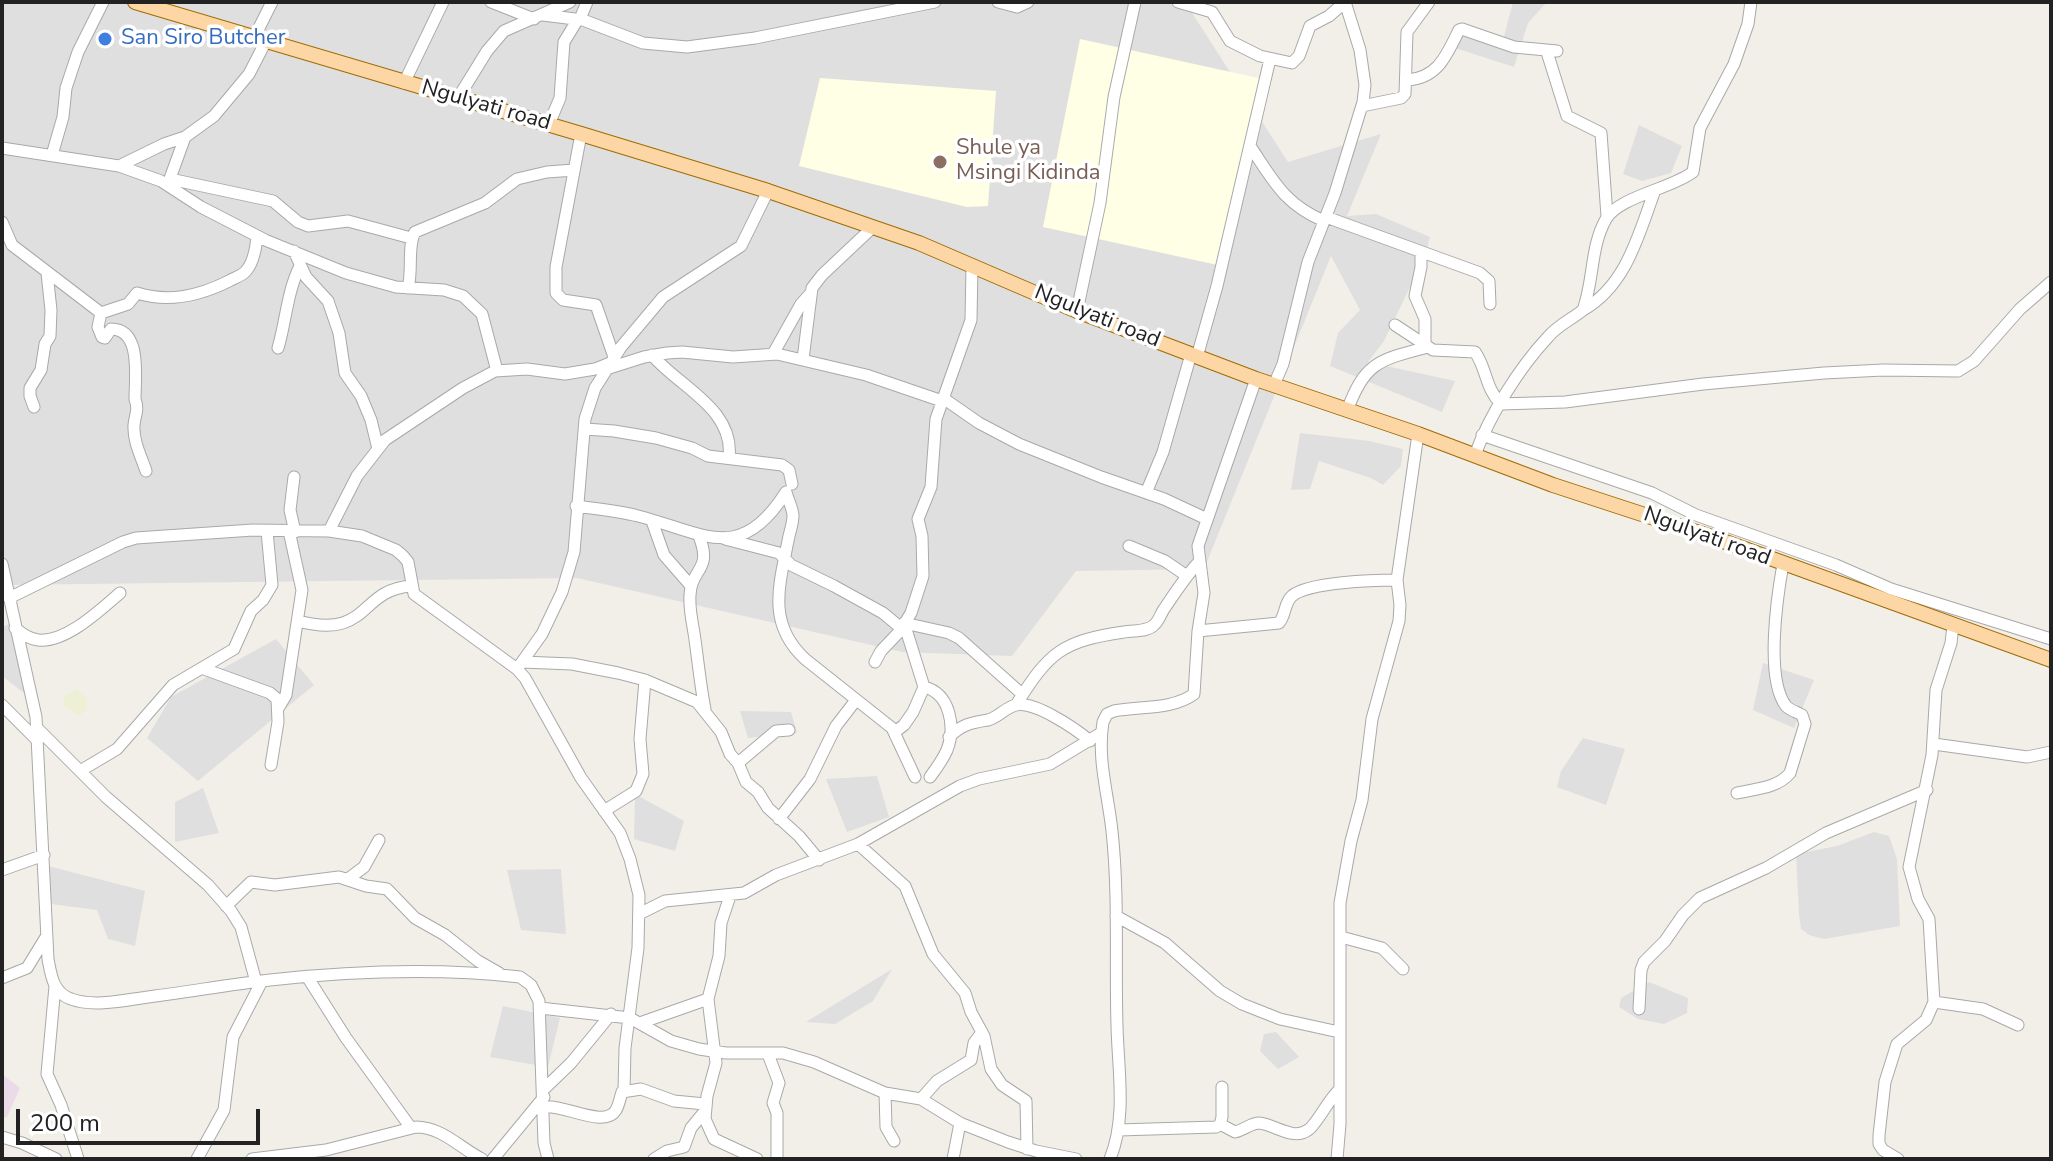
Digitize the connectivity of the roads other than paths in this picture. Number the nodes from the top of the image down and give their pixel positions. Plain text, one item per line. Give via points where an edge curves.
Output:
1 (103, 2) edge
2 (135, 2) edge
3 (272, 2) edge
4 (443, 2) edge
5 (491, 2) edge
6 (570, 2) edge
7 (587, 2) edge
8 (935, 2) edge
9 (998, 2) edge
10 (1028, 2) edge
11 (1135, 2) edge
12 (1178, 2) edge
13 (1345, 2) edge
14 (1429, 2) edge
15 (1751, 2) edge
16 (1208, 6) edge
17 (538, 17) junction
18 (579, 19) junction
19 (260, 40) junction
20 (1270, 59) junction
21 (1407, 80) junction
22 (404, 83) junction
23 (458, 98) junction
24 (1362, 106) junction
25 (549, 124) junction
26 (581, 134) junction
27 (185, 137) junction
28 (1250, 146) junction
29 (2, 148) edge
30 (52, 155) junction
31 (119, 166) junction
32 (574, 170) junction
33 (169, 182) junction
34 (1655, 190) junction
35 (768, 191) junction
36 (1607, 216) junction
37 (1325, 219) junction
38 (2, 222) edge
39 (873, 227) junction
40 (257, 236) junction
41 (411, 238) junction
42 (294, 251) junction
43 (1421, 252) junction
44 (300, 266) junction
45 (972, 266) junction
46 (47, 273) junction
47 (2051, 282) edge
48 (408, 288) junction
49 (811, 294) junction
50 (1490, 304) dead end
51 (1583, 310) junction
52 (1077, 311) junction
53 (101, 313) junction
54 (1395, 325) dead end
55 (1426, 346) junction
56 (278, 348) dead end
57 (773, 354) junction
58 (652, 355) junction
59 (1194, 355) junction
60 (803, 359) junction
61 (610, 363) junction
62 (497, 371) junction
63 (1256, 379) junction
64 (1274, 385) junction
65 (942, 399) junction
66 (1501, 404) junction
67 (34, 407) dead end
68 (1347, 411) junction
69 (585, 429) junction
70 (1418, 434) junction
71 (1482, 435) junction
72 (378, 449) junction
73 (1475, 455) junction
74 (729, 458) junction
75 (146, 471) dead end
76 (294, 477) dead end
77 (792, 484) dead end
78 (1146, 493) junction
79 (576, 506) junction
80 (1207, 519) junction
81 (652, 521) junction
82 (267, 531) junction
83 (329, 531) junction
84 (292, 532) junction
85 (699, 536) junction
86 (724, 539) junction
87 (1129, 546) dead end
88 (785, 559) junction
89 (1198, 563) junction
90 (2, 564) edge
91 (1783, 564) junction
92 (1187, 576) junction
93 (1397, 580) junction
94 (411, 586) junction
95 (691, 586) junction
96 (120, 593) dead end
97 (9, 598) junction
98 (7, 615) edge
99 (298, 621) junction
100 (903, 625) junction
101 (1953, 626) junction
102 (15, 628) junction
103 (1198, 631) junction
104 (2051, 639) edge
105 (2051, 660) edge
106 (875, 662) dead end
107 (520, 666) junction
108 (204, 669) junction
109 (645, 680) junction
110 (924, 687) junction
111 (856, 700) junction
112 (1019, 700) junction
113 (2, 705) edge
114 (279, 707) junction
115 (706, 711) junction
116 (789, 730) dead end
117 (895, 732) junction
118 (1101, 733) junction
119 (38, 735) junction
120 (949, 737) junction
121 (1090, 741) junction
122 (1934, 744) junction
123 (2051, 752) edge
124 (738, 763) junction
125 (271, 765) dead end
126 (80, 771) junction
127 (915, 777) dead end
128 (930, 777) dead end
129 (1927, 790) junction
130 (1737, 793) dead end
131 (604, 811) junction
132 (779, 819) junction
133 (379, 840) dead end
134 (858, 844) junction
135 (44, 855) junction
136 (819, 860) junction
137 (2, 870) edge
138 (348, 879) junction
139 (730, 896) junction
140 (226, 906) junction
141 (641, 913) junction
142 (1116, 916) junction
143 (46, 937) junction
144 (1341, 937) junction
145 (1403, 969) dead end
146 (502, 975) junction
147 (2, 978) edge
148 (308, 978) junction
149 (259, 982) junction
150 (55, 986) junction
151 (708, 999) junction
152 (1934, 1002) junction
153 (540, 1008) junction
154 (1639, 1009) dead end
155 (611, 1014) junction
156 (635, 1020) junction
157 (2018, 1025) dead end
158 (982, 1032) junction
159 (1339, 1032) junction
160 (717, 1052) junction
161 (768, 1054) junction
162 (1222, 1087) dead end
163 (1339, 1090) junction
164 (624, 1091) junction
165 (885, 1093) junction
166 (544, 1098) junction
167 (921, 1099) junction
168 (705, 1108) junction
169 (960, 1123) junction
170 (1220, 1124) junction
171 (411, 1128) junction
172 (1119, 1130) junction
173 (2, 1137) edge
174 (894, 1141) dead end
175 (1027, 1149) junction
176 (682, 1153) edge
177 (37, 1154) edge
178 (497, 1158) edge
179 (56, 1159) edge
180 (78, 1159) edge
181 (197, 1159) edge
182 (252, 1159) edge
183 (482, 1159) edge
184 (548, 1159) edge
185 (654, 1159) edge
186 (757, 1159) edge
187 (777, 1159) edge
188 (953, 1159) edge
189 (1076, 1159) edge
190 (1110, 1159) edge
191 (1337, 1159) edge
192 (1898, 1159) edge

1 - 30 street via 66,88
2 - 19 main road, Ngulyati road
3 - 19 street
4 - 22 street
5 - 17 street
6 - 17 street
7 - 18 street
8 - 18 street via 687,47 643,43
9 - 10 street via 1017,7
11 - 52 street
12 - 16 street
13 - 20 street via 1310,26 1296,61
13 - 24 street via 1364,71
14 - 21 street via 1407,32
15 - 34 street via 1742,45 1700,128 1693,172
16 - 20 street via 1230,41
17 - 18 street
17 - 23 street via 504,31
18 - 25 street via 564,42 560,98
19 - 22 main road, Ngulyati road
19 - 27 street via 249,74 234,95
20 - 28 street
21 - 24 street via 1401,98
21 - 36 street via 1432,73 1462,29 1514,47 1552,51 1567,116 1602,136
22 - 23 main road, Ngulyati road
23 - 25 main road, Ngulyati road
24 - 37 street
25 - 26 main road, Ngulyati road
26 - 32 street
26 - 35 main road, Ngulyati road
27 - 31 street
27 - 33 street
28 - 37 street via 1290,202
28 - 59 street
29 - 30 street
30 - 31 street
31 - 33 street
32 - 41 street via 517,179 485,203
32 - 61 street via 556,293 563,300 596,305
33 - 40 street via 201,207
33 - 41 street via 273,201 308,226 348,221
34 - 36 street
34 - 51 street via 1621,273
35 - 39 main road, Ngulyati road
35 - 61 street via 741,246 663,297
36 - 51 street
37 - 43 street
37 - 64 street
38 - 46 street via 12,245
39 - 45 main road, Ngulyati road
39 - 49 street via 822,275
40 - 42 street
40 - 53 street via 245,273 181,298 137,293 128,304
41 - 48 street
42 - 44 street
42 - 48 street via 359,277
43 - 50 street via 1480,273 1489,281
43 - 55 street via 1415,296 1425,319
44 - 56 street
44 - 72 street via 328,301 345,373 361,396
45 - 52 main road, Ngulyati road
45 - 65 street via 971,320
46 - 53 street
46 - 67 street via 50,336 30,388
47 - 66 street via 1958,371 1811,374 1565,402
48 - 62 street via 444,290 471,302 482,314
49 - 57 street
49 - 60 street
51 - 66 street via 1549,335
52 - 59 main road, Ngulyati road
53 - 75 street via 102,337 117,329 133,341 139,408 135,439
54 - 55 street
55 - 66 street via 1475,352 1488,389
55 - 68 street via 1381,360 1366,372
57 - 58 street
57 - 60 street
58 - 61 street
58 - 74 street via 700,396 724,426 731,442
59 - 63 main road, Ngulyati road
59 - 78 street
60 - 65 street
61 - 62 street via 565,374
61 - 69 street via 595,388
62 - 72 street via 435,405
63 - 64 main road, Ngulyati road
63 - 80 street
64 - 68 main road, Ngulyati road
65 - 78 street via 1019,444
65 - 100 street via 932,444 931,487 918,519 923,576
66 - 71 street
68 - 70 main road, Ngulyati road
69 - 74 street via 656,438
69 - 79 street
70 - 73 main road, Ngulyati road
70 - 93 street
71 - 73 street
71 - 104 street via 1639,488 1891,589
72 - 83 street via 357,476
73 - 91 main road, Ngulyati road
74 - 77 street via 782,465
76 - 84 street
78 - 80 street
79 - 81 street
79 - 107 street via 574,552 562,592
80 - 89 street
81 - 85 street
81 - 95 street via 664,555
82 - 84 street
82 - 97 street via 136,538
82 - 108 street via 272,585 251,611 234,649
83 - 84 street
83 - 94 street via 362,536 396,550 408,562
84 - 99 street via 302,590
85 - 86 street
85 - 95 street via 704,564
86 - 88 street
86 - 88 street via 758,526 786,492 793,516
87 - 92 street
88 - 100 street
88 - 111 street via 778,597 783,630 793,647
89 - 92 street
89 - 103 street via 1204,593
90 - 97 street
91 - 101 main road, Ngulyati road
91 - 130 street via 1775,673 1784,702 1802,715 1805,724 1785,779
92 - 112 street via 1154,625 1061,649 1050,656
93 - 103 street via 1297,592 1288,599 1279,623
93 - 144 street via 1399,621 1372,719 1362,800 1342,891
94 - 99 street via 388,591 348,624
94 - 107 street via 414,594
95 - 115 street via 690,612
96 - 102 street via 89,620 52,639 28,638
97 - 98 street
98 - 102 street
99 - 114 street via 286,695
100 - 106 street
100 - 110 street
100 - 112 street via 959,638
101 - 105 main road, Ngulyati road
101 - 122 street via 1936,690
102 - 119 street
103 - 118 street via 1194,694 1170,704 1107,714
107 - 109 street via 572,664
107 - 131 street
108 - 114 street via 270,693
108 - 126 street via 173,685 117,749
109 - 115 street
109 - 131 street via 643,774 636,791
110 - 117 street via 913,712
110 - 120 street via 943,698 951,718
111 - 117 street
111 - 132 street via 836,726 810,779
112 - 120 street via 992,719 965,724
112 - 121 street
113 - 119 street
114 - 125 street
115 - 124 street
116 - 124 street via 776,731
117 - 127 street
118 - 121 street
118 - 142 street
119 - 126 street
119 - 135 street
120 - 128 street
121 - 134 street via 1050,764 960,786
122 - 123 street via 2027,757
122 - 129 street
124 - 132 street via 746,782
126 - 140 street
129 - 152 street via 1909,867 1929,919
129 - 154 street via 1826,833 1700,898 1644,962
131 - 141 street via 630,859
132 - 136 street
133 - 138 street via 364,867
134 - 136 street
134 - 158 street via 905,886 933,954 965,993
135 - 137 street
135 - 143 street
136 - 139 street
138 - 140 street via 251,882
138 - 146 street via 391,890 415,918
139 - 141 street via 665,901
139 - 151 street
140 - 149 street via 241,927
141 - 156 street
142 - 159 street via 1165,943 1242,1004
142 - 172 street
143 - 147 street via 27,968
143 - 150 street
144 - 145 street via 1382,948
144 - 159 street
146 - 148 street via 428,972
146 - 153 street via 527,981
148 - 149 street
148 - 171 street
149 - 150 street via 94,1002 72,1000
149 - 181 street via 233,1037 224,1110
150 - 180 street via 47,1074
151 - 156 street
151 - 160 street
152 - 157 street via 1983,1009
152 - 192 street via 1926,1020 1897,1044 1885,1082 1879,1144
153 - 155 street
153 - 166 street
155 - 156 street
155 - 166 street
156 - 160 street via 671,1041
156 - 164 street via 624,1059
158 - 167 street via 971,1060 937,1081
158 - 175 street via 991,1069 1002,1085 1026,1101
159 - 163 street
160 - 161 street
160 - 168 street
161 - 165 street via 814,1062
161 - 187 street via 779,1083 773,1103
162 - 170 street
163 - 170 street via 1304,1132 1259,1123 1235,1132
163 - 191 street
164 - 166 street via 613,1114 604,1118
164 - 168 street via 641,1089
165 - 167 street
165 - 174 street via 886,1127
166 - 178 street
166 - 184 street
167 - 169 street
168 - 176 street
168 - 186 street via 714,1139
169 - 175 street
169 - 188 street
170 - 172 street
171 - 182 street via 326,1150
171 - 183 street via 429,1127
172 - 190 street
173 - 177 street
175 - 189 street
176 - 185 street via 667,1151
177 - 179 street

